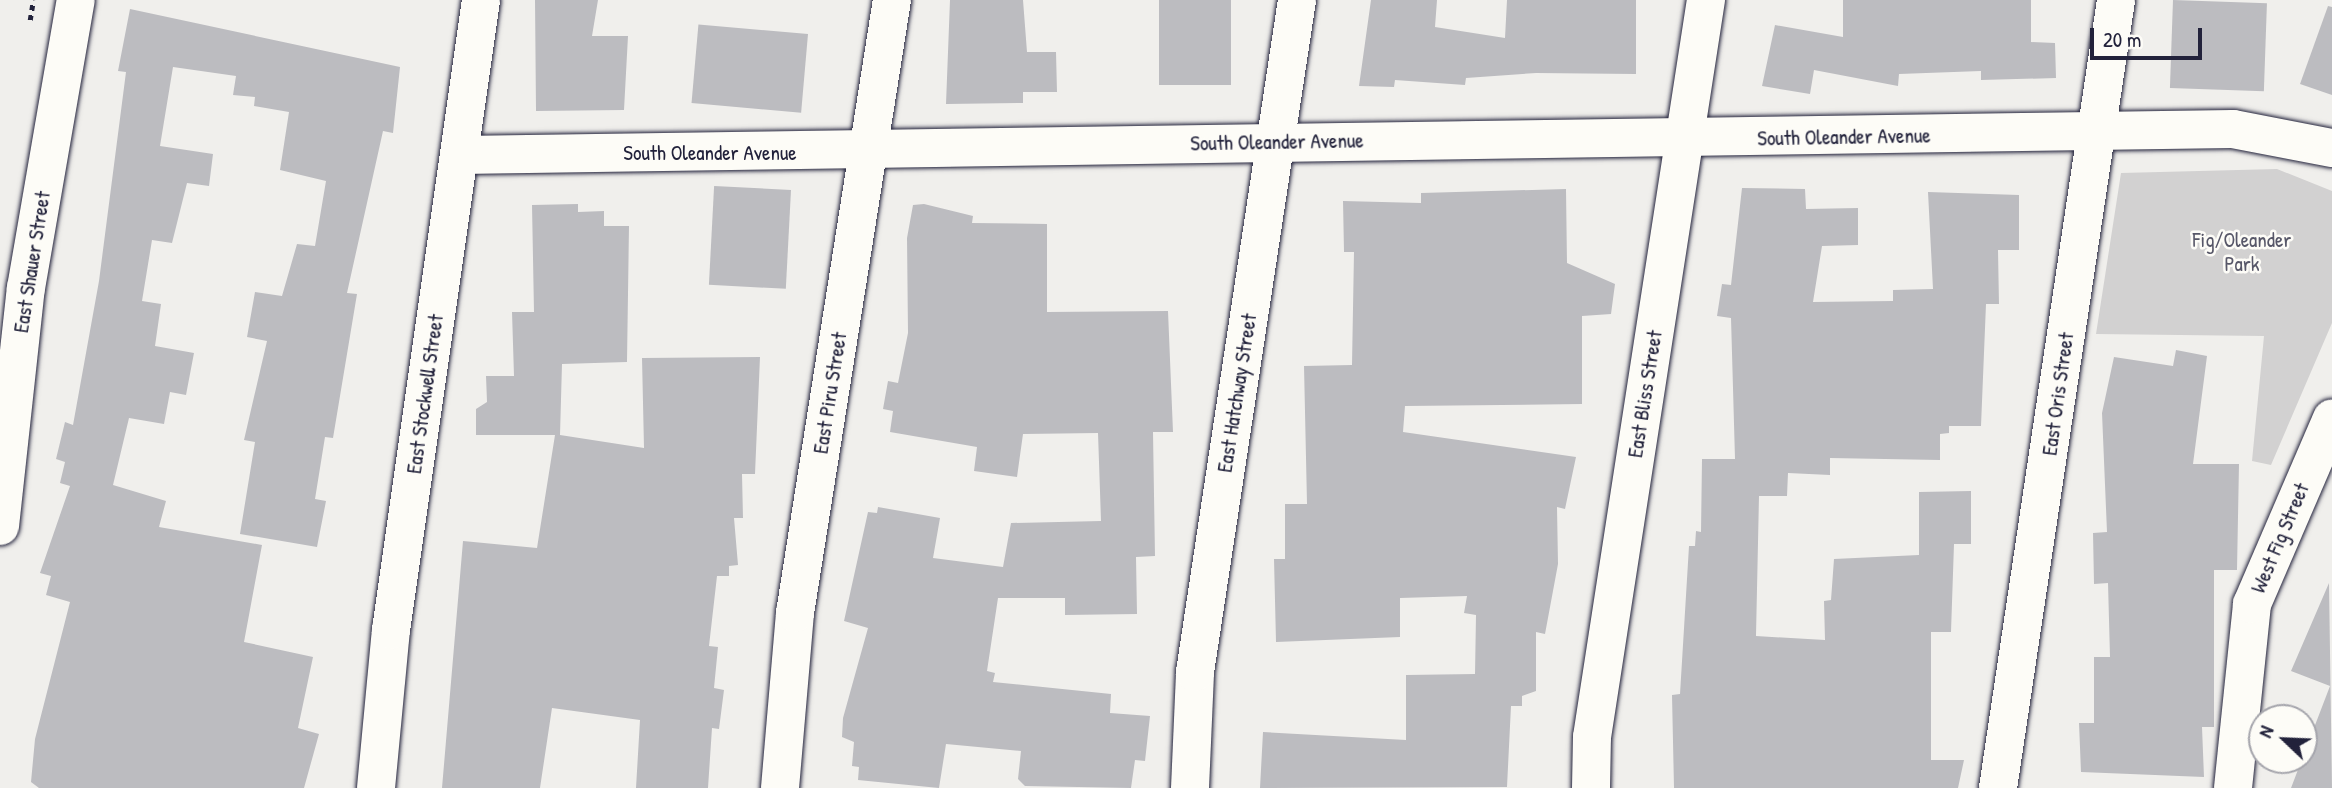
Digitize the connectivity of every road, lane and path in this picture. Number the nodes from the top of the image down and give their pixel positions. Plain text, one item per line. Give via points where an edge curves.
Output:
1 (76, 0) edge
2 (481, 0) edge
3 (892, 0) edge
4 (1297, 0) edge
5 (1706, 0) edge
6 (2116, 0) edge
7 (2094, 133) junction
8 (1684, 139) junction
9 (1275, 141) junction
10 (2332, 148) edge
11 (868, 152) junction
12 (460, 155) junction
13 (2332, 418) edge
14 (0, 526) edge
15 (376, 788) edge
16 (780, 788) edge
17 (1190, 788) edge
18 (1591, 788) edge
19 (1998, 788) edge
20 (2233, 788) edge

1 - 14 street, East Shauer Street via 26,288
2 - 12 street, East Stockwell Street
3 - 11 street, East Piru Street
4 - 9 street, East Hatchway Street
5 - 8 street, East Bliss Street
6 - 7 street, East Oris Street
7 - 8 street, South Oleander Avenue
7 - 10 street, South Oleander Avenue via 2233,129
7 - 19 street, East Oris Street
8 - 9 street, South Oleander Avenue
8 - 18 street, East Bliss Street via 1592,737
9 - 11 street, South Oleander Avenue
9 - 17 street, East Hatchway Street via 1195,672
11 - 12 street, South Oleander Avenue
11 - 16 street, East Piru Street via 795,613
12 - 15 street, East Stockwell Street via 391,630
13 - 20 street, West Fig Street via 2252,604

